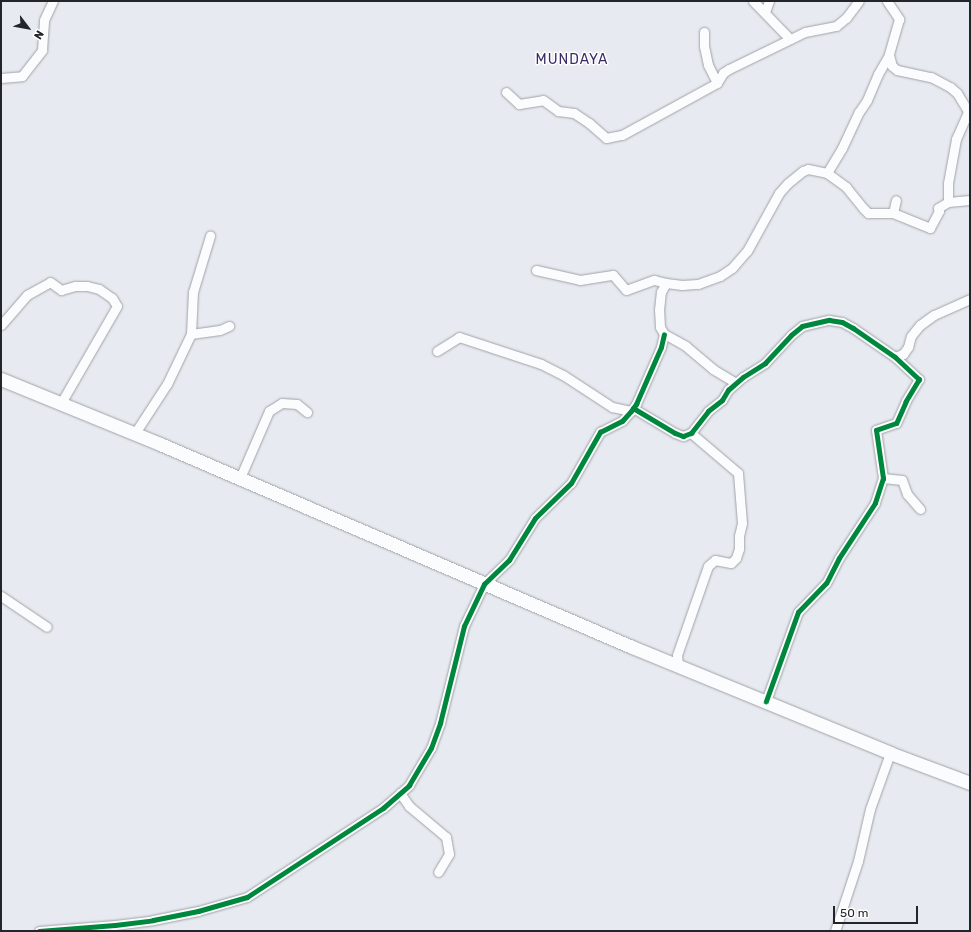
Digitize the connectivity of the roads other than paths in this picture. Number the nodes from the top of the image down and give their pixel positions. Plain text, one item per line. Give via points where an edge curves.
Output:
1 (54, 1) edge
2 (753, 1) edge
3 (769, 1) edge
4 (859, 1) edge
5 (887, 1) edge
6 (765, 12) junction
7 (704, 32) dead end
8 (790, 39) junction
9 (889, 56) junction
10 (1, 78) edge
11 (717, 83) junction
12 (506, 92) dead end
13 (969, 113) edge
14 (827, 173) junction
15 (896, 200) dead end
16 (970, 200) edge
17 (948, 202) junction
18 (893, 213) junction
19 (210, 236) dead end
20 (536, 270) dead end
21 (666, 283) junction
22 (970, 298) edge
23 (1, 325) edge
24 (229, 326) dead end
25 (191, 334) junction
26 (664, 334) junction
27 (437, 351) dead end
28 (896, 357) junction
29 (1, 379) edge
30 (736, 383) junction
31 (61, 403) junction
32 (632, 410) junction
33 (307, 412) dead end
34 (691, 433) junction
35 (135, 434) junction
36 (240, 478) junction
37 (883, 478) junction
38 (920, 509) dead end
39 (484, 584) junction
40 (1, 596) edge
41 (47, 627) dead end
42 (678, 666) junction
43 (766, 701) junction
44 (890, 753) junction
45 (970, 783) edge
46 (400, 793) junction
47 (438, 872) dead end
48 (39, 931) edge
49 (835, 931) edge

1 - 10 street via 44,20 42,50 22,76
2 - 6 street
3 - 6 street
4 - 8 street via 836,26 810,30
5 - 9 street via 899,19
6 - 8 street
7 - 11 street via 708,64
8 - 11 street via 729,69
9 - 13 street via 892,66 897,70 931,77 950,87 957,93
9 - 14 street
11 - 12 street via 622,135 606,138 574,113 558,111 544,100 519,104
13 - 17 street via 956,139 948,184
14 - 18 street via 846,187 868,213
14 - 21 street via 808,169 788,183 771,207 747,251 732,268 720,276 698,284
15 - 18 street
16 - 17 street
17 - 18 street via 938,208 939,212 930,228
19 - 25 street via 193,292
20 - 21 street via 580,280 613,275 626,290 654,280
21 - 26 street via 661,292 659,310 660,326
22 - 28 street via 934,315 920,325 911,336 903,354
23 - 31 street via 13,308 27,295 50,282 61,290 75,286 99,289 112,298 117,306
24 - 25 street via 220,330
25 - 35 street via 167,384
26 - 30 street via 686,346 713,369
26 - 32 street via 661,347
27 - 32 street via 460,337 541,364 612,407
28 - 30 street via 853,328 842,322 829,320 802,326 765,364
28 - 37 street via 919,379 896,423 876,430
29 - 31 main road
30 - 34 street via 722,400 708,411
31 - 35 main road
32 - 34 street via 675,433 683,436
32 - 39 street via 622,421 600,432 571,483 535,518 509,560
33 - 36 street via 297,404 282,403 269,411
34 - 42 street via 738,473 742,524 736,558 731,563 715,560 706,570 677,655
35 - 36 main road
36 - 39 main road
37 - 38 street via 902,480 907,494
37 - 43 street via 875,503 826,583 798,612
39 - 42 main road
39 - 46 street via 464,626 433,742 409,785
40 - 41 street
42 - 43 main road
43 - 44 main road
44 - 45 main road
44 - 49 street via 870,809 858,862
46 - 47 street via 409,806 446,837 449,854
46 - 48 street via 383,808 247,897 153,920

